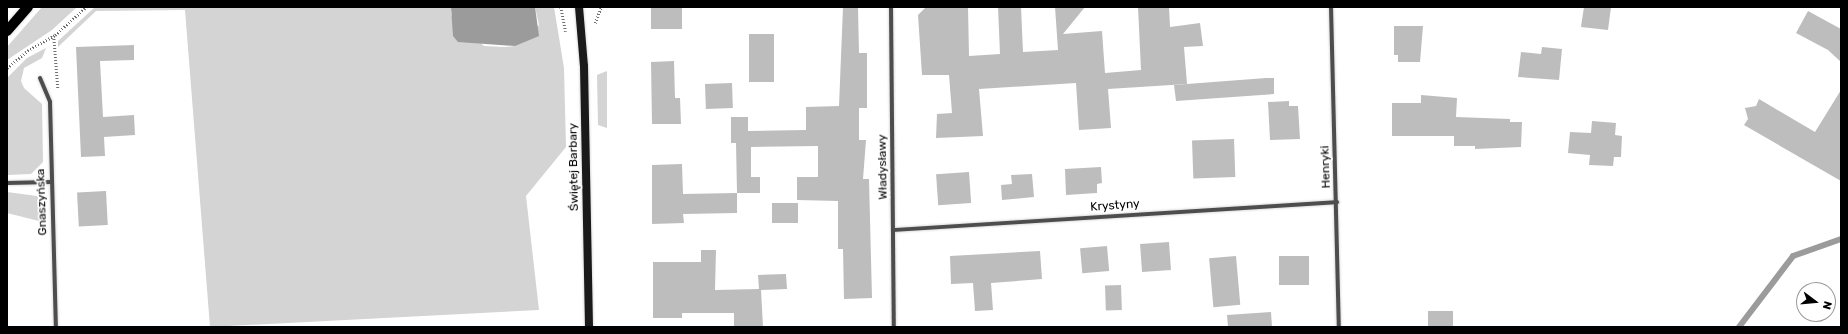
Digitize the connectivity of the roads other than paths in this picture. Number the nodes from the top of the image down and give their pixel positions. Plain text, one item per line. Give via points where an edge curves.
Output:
1 (28, 7) edge
2 (579, 7) edge
3 (891, 7) edge
4 (1331, 7) edge
5 (7, 31) edge
6 (40, 78) dead end
7 (51, 182) junction
8 (7, 183) edge
9 (1337, 202) junction
10 (894, 230) junction
11 (56, 327) edge
12 (589, 327) edge
13 (894, 327) edge
14 (1339, 327) edge

1 - 5 main road
2 - 12 street, Świętej Barbary via 584,66
3 - 10 street, Władysławy
4 - 9 street, Henryki
6 - 7 street, Gnaszyńska via 50,102
7 - 8 street
7 - 11 street, Gnaszyńska
9 - 10 street, Krystyny
9 - 14 street, Henryki
10 - 13 street, Władysławy

